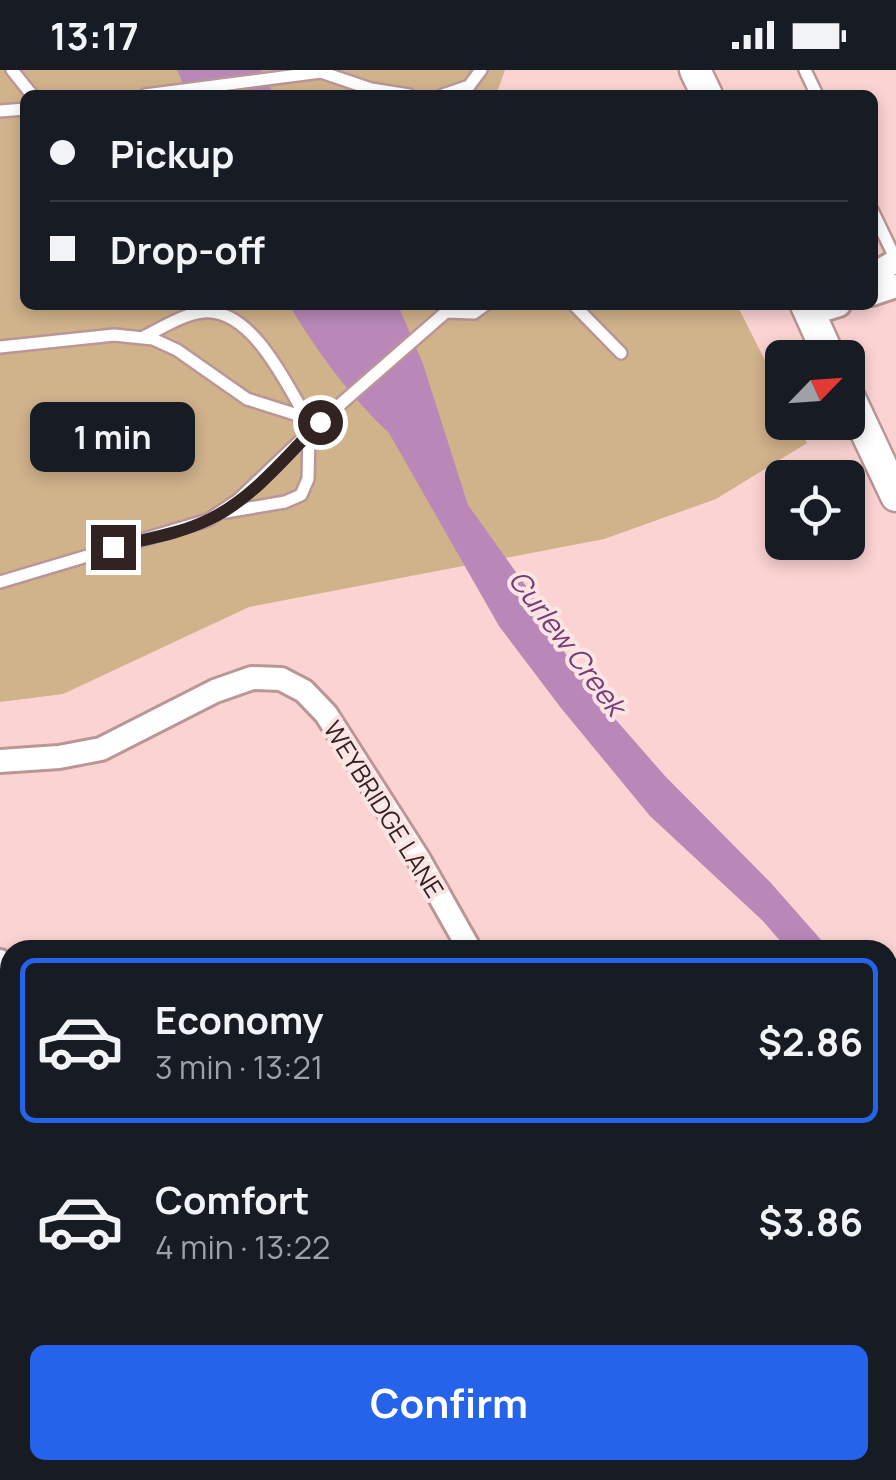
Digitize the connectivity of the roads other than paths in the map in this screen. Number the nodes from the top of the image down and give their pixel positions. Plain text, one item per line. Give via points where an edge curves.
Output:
1 (12, 70) edge
2 (481, 70) edge
3 (28, 90) edge
4 (180, 90) edge
5 (377, 90) edge
6 (460, 90) edge
7 (890, 234) edge
8 (896, 260) edge
9 (478, 310) edge
10 (579, 310) edge
11 (821, 310) edge
12 (448, 311) edge
13 (143, 337) junction
14 (826, 340) edge
15 (0, 347) edge
16 (621, 353) dead end
17 (318, 419) junction
18 (865, 430) edge
19 (308, 434) junction
20 (896, 496) edge
21 (222, 512) junction
22 (0, 582) edge
23 (0, 761) edge
24 (457, 940) edge

1 - 3 lane
2 - 6 lane
4 - 5 lane via 332,73
7 - 8 lane
9 - 12 lane
10 - 16 lane
11 - 14 main road
12 - 17 lane
13 - 15 lane
13 - 17 lane via 177,350 246,399
13 - 17 lane via 198,312 235,318
17 - 19 lane
18 - 20 main road
19 - 21 lane
19 - 21 lane via 308,479 301,494
21 - 22 lane
23 - 24 street, WEYBRIDGE LANE via 101,748 215,691 252,678 281,679 326,714 418,858

